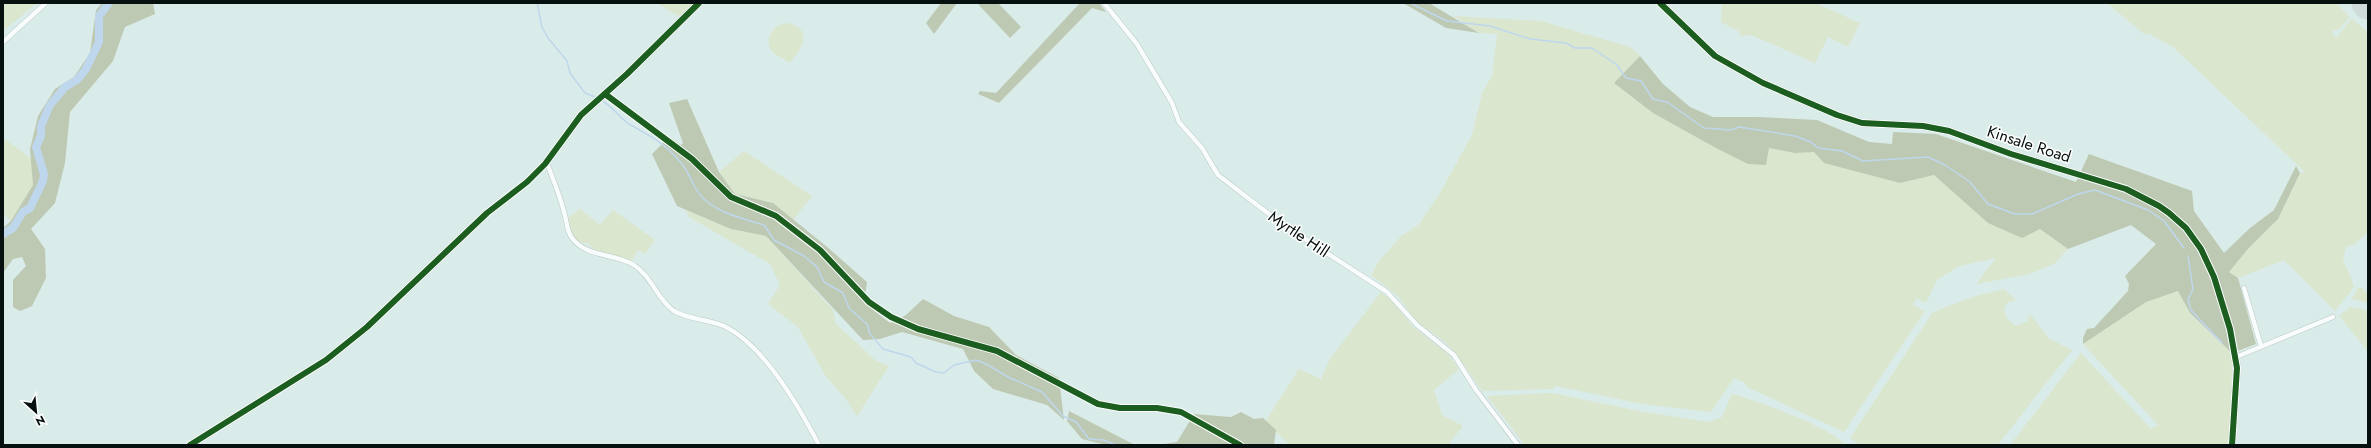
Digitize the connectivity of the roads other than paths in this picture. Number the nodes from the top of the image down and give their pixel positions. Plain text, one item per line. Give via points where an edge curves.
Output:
1 (46, 3) edge
2 (699, 3) edge
3 (1104, 3) edge
4 (1660, 3) edge
5 (3, 42) edge
6 (601, 97) junction
7 (545, 164) junction
8 (2244, 288) dead end
9 (2333, 317) dead end
10 (2261, 346) junction
11 (2236, 356) junction
12 (190, 445) edge
13 (819, 445) edge
14 (1240, 445) edge
15 (1518, 445) edge
16 (2232, 445) edge

1 - 5 street
2 - 6 main road
3 - 15 street, Myrtle Hill via 1141,51 1172,103 1179,122 1202,148 1218,175 1282,224 1387,292 1416,325 1454,356
4 - 11 main road, Kinsale Road via 1715,56 1763,83 1837,115 1862,123 1923,126 1949,131 2011,154 2126,189 2159,206 2186,228 2204,255 2223,305
6 - 7 main road via 581,115
6 - 14 street via 692,159 731,197 766,210 782,221 820,250 869,302 890,317 918,329 997,351 1098,404 1181,412
7 - 12 main road via 527,182 487,213 343,348 257,405
7 - 13 street via 548,166 565,214 569,234 573,239 589,250 634,265 674,311 712,321 739,335 780,381
8 - 10 street
9 - 10 street
10 - 11 street
11 - 16 main road, Kinsale Road

